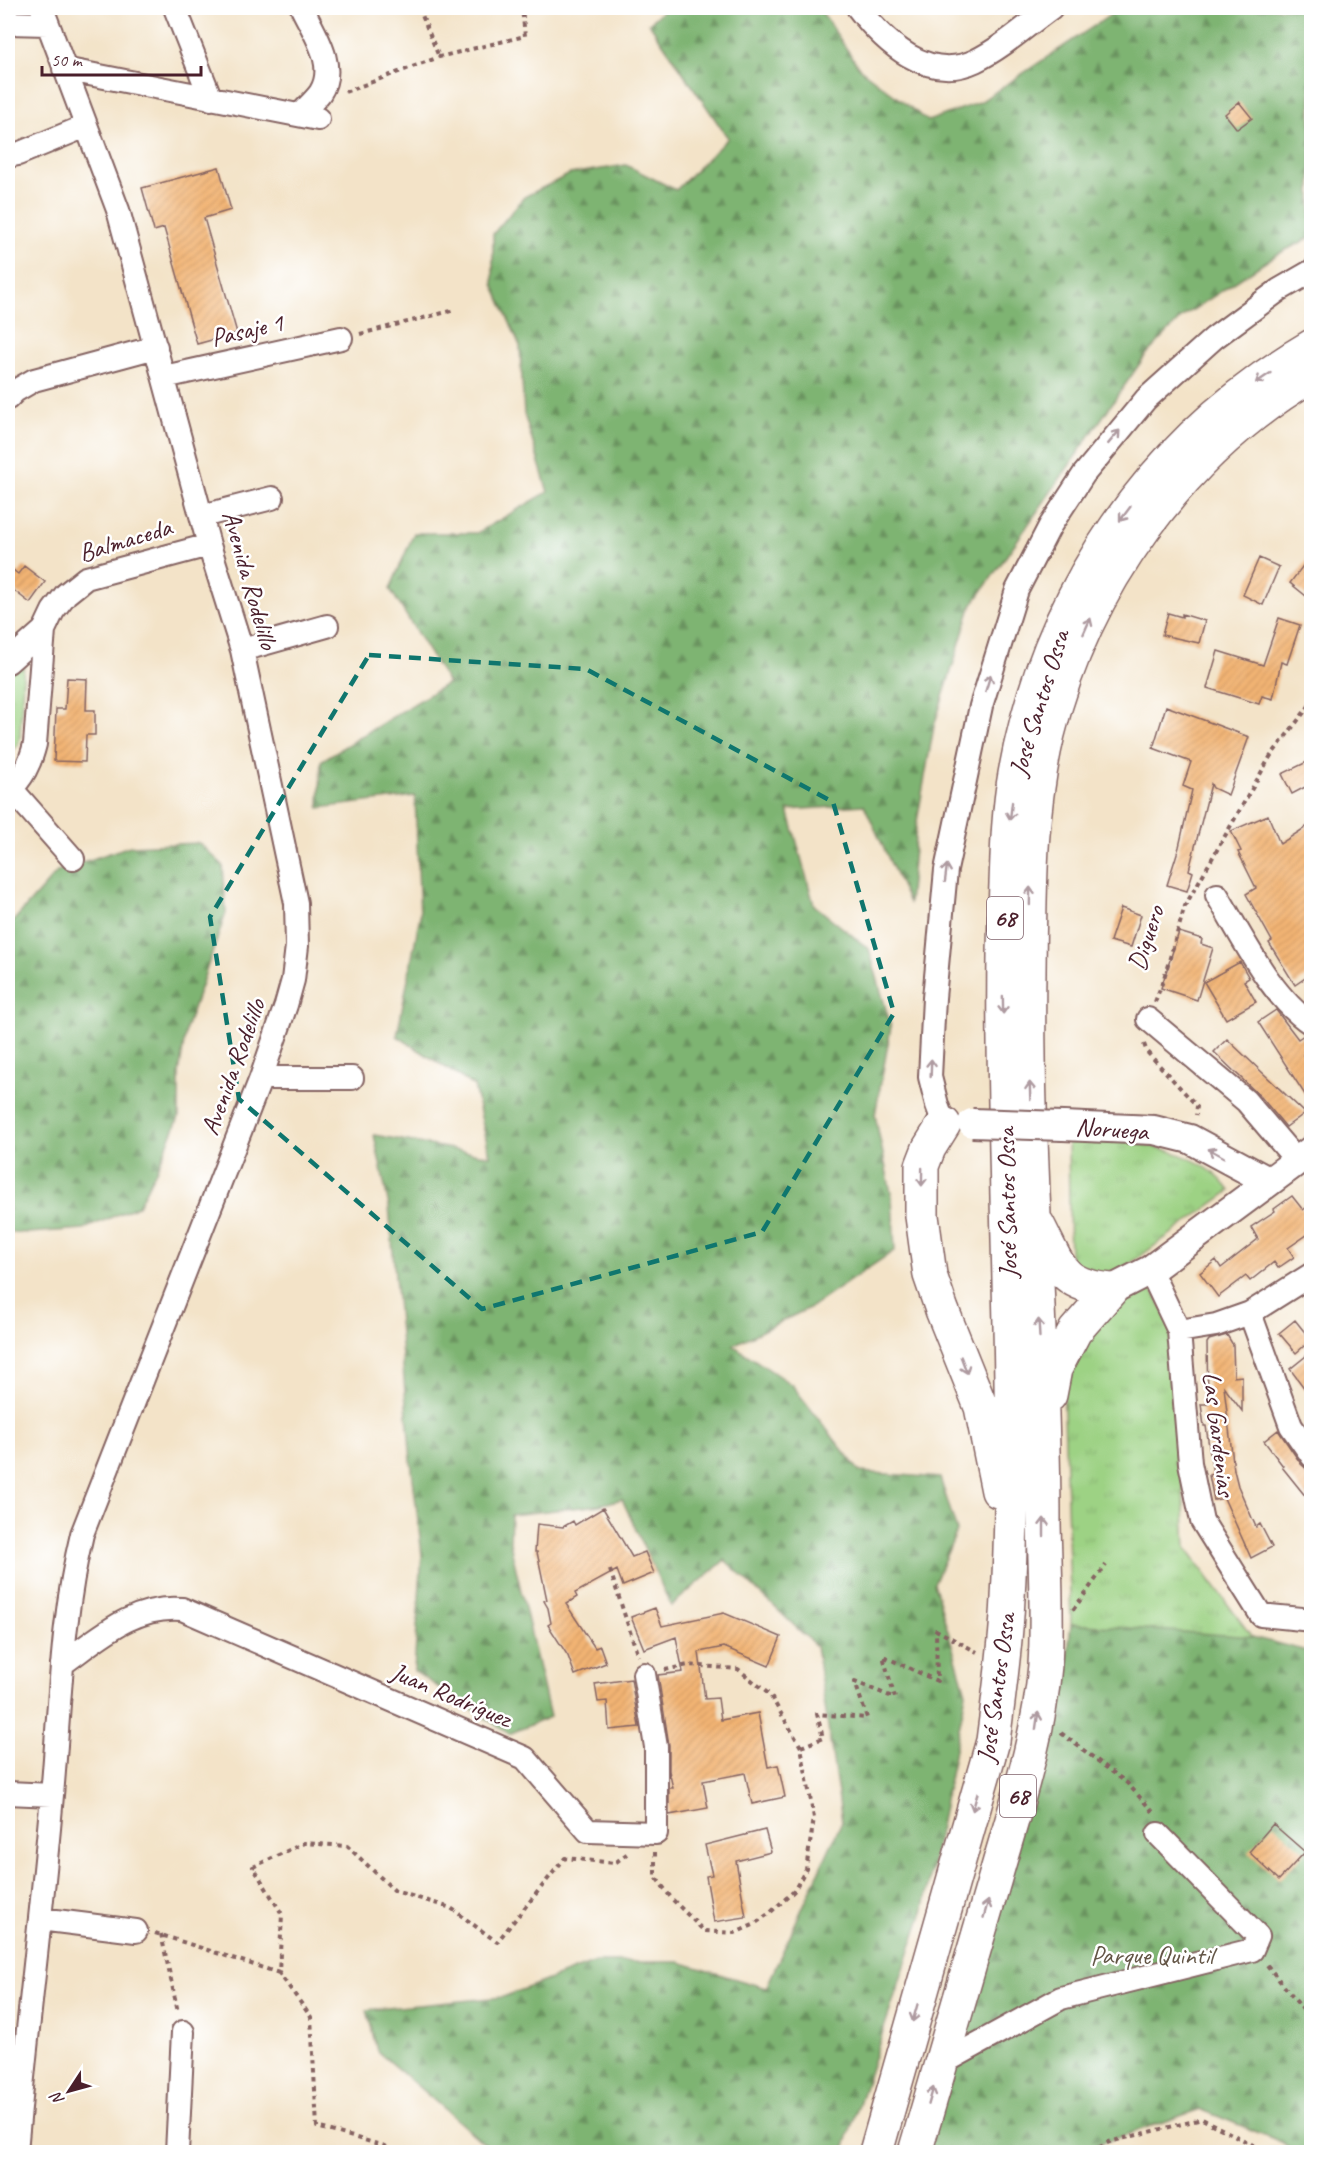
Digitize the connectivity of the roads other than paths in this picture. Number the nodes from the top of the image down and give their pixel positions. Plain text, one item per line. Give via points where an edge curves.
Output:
1 (175, 8) edge
2 (302, 8) edge
3 (858, 8) edge
4 (1051, 8) edge
5 (45, 16) edge
6 (8, 23) edge
7 (64, 69) junction
8 (211, 99) junction
9 (86, 126) junction
10 (8, 156) edge
11 (1311, 271) edge
12 (341, 338) road end
13 (1311, 346) edge
14 (156, 347) junction
15 (1311, 375) edge
16 (164, 377) junction
17 (8, 398) edge
18 (272, 498) dead end
19 (202, 516) junction
20 (209, 544) junction
21 (327, 626) dead end
22 (44, 630) junction
23 (242, 650) junction
24 (8, 662) edge
25 (9, 788) edge
26 (74, 859) dead end
27 (1217, 895) dead end
28 (1148, 1019) road end
29 (1311, 1024) edge
30 (261, 1078) junction
31 (352, 1078) dead end
32 (958, 1124) junction
33 (1304, 1155) edge
34 (1268, 1181) junction
35 (1033, 1216) junction
36 (1150, 1269) junction
37 (1311, 1274) edge
38 (1111, 1290) junction
39 (1250, 1313) junction
40 (1179, 1331) junction
41 (1044, 1428) junction
42 (1311, 1456) edge
43 (1008, 1600) junction
44 (1311, 1620) edge
45 (63, 1664) junction
46 (644, 1674) road end
47 (8, 1793) edge
48 (52, 1794) junction
49 (1158, 1825) road end
50 (40, 1919) junction
51 (136, 1931) dead end
52 (183, 2032) road end
53 (941, 2064) junction
54 (16, 2152) edge
55 (177, 2152) edge
56 (876, 2152) edge
57 (915, 2152) edge

1 - 8 street
2 - 8 street via 328,72 309,117
3 - 4 street via 898,50 920,62 954,67 993,51
5 - 6 street
5 - 7 street, Avenida Rodelillo
7 - 8 street
7 - 9 street, Avenida Rodelillo
9 - 10 street
9 - 14 street, Avenida Rodelillo via 118,210
32 -> 11 street via 937,1105 930,1077 946,870 981,706 1017,590 1050,526 1084,474 1146,399 1214,338
12 - 16 street, Pasaje 1
13 -> 43 highway, José Santos Ossa / 68 via 1241,393 1189,438 1114,528 1084,575 1050,651 1015,774 1007,838 1002,999 1012,1452
14 - 16 street, Avenida Rodelillo
14 - 17 street via 34,380
35 -> 15 highway, José Santos Ossa / 68 via 1028,1022 1033,815 1048,733 1060,693 1091,616 1156,512 1240,426
16 - 19 street, Avenida Rodelillo
18 - 19 street
19 - 20 street, Avenida Rodelillo
20 - 22 street, Balmaceda via 86,578 66,594
20 - 23 street, Avenida Rodelillo
21 - 23 street
22 - 24 street, Balmaceda
22 - 25 street, Balmaceda via 35,744 23,776
23 - 30 street, Avenida Rodelillo via 296,903 293,980
25 - 26 street
27 - 29 street via 1271,984
28 - 33 street
30 - 31 street
30 - 45 street, Avenida Rodelillo via 82,1534 72,1575
34 -> 32 main road, Noruega, bridge via 1190,1139 1154,1130
32 -> 43 highway via 929,1148 922,1166 922,1216 930,1275 981,1407 1002,1522
33 - 34 main road
34 - 36 main road
35 - 38 highway via 1069,1278 1092,1288
41 -> 35 highway, José Santos Ossa / 68
36 - 38 main road
36 - 40 street, Las Gardenias
37 - 39 street
38 - 41 highway via 1075,1331 1055,1369
39 - 40 street via 1216,1325
39 - 42 street via 1291,1426
40 - 44 street, Las Gardenias via 1190,1463 1202,1521 1261,1615
53 -> 41 highway, José Santos Ossa / 68 via 1035,1740 1045,1664
43 -> 56 highway, José Santos Ossa / 68 via 993,1741
45 - 46 street, Juan Rodríguez via 136,1615 164,1607 182,1609 525,1758 588,1831 656,1833 656,1747
45 - 48 street, Avenida Rodelillo
47 - 48 street
48 - 50 street, Avenida Rodelillo
49 - 53 street via 1258,1936 1252,1950 1061,1998
50 - 51 street
50 - 54 street, Avenida Rodelillo
52 - 55 street
57 -> 53 highway, José Santos Ossa / 68

